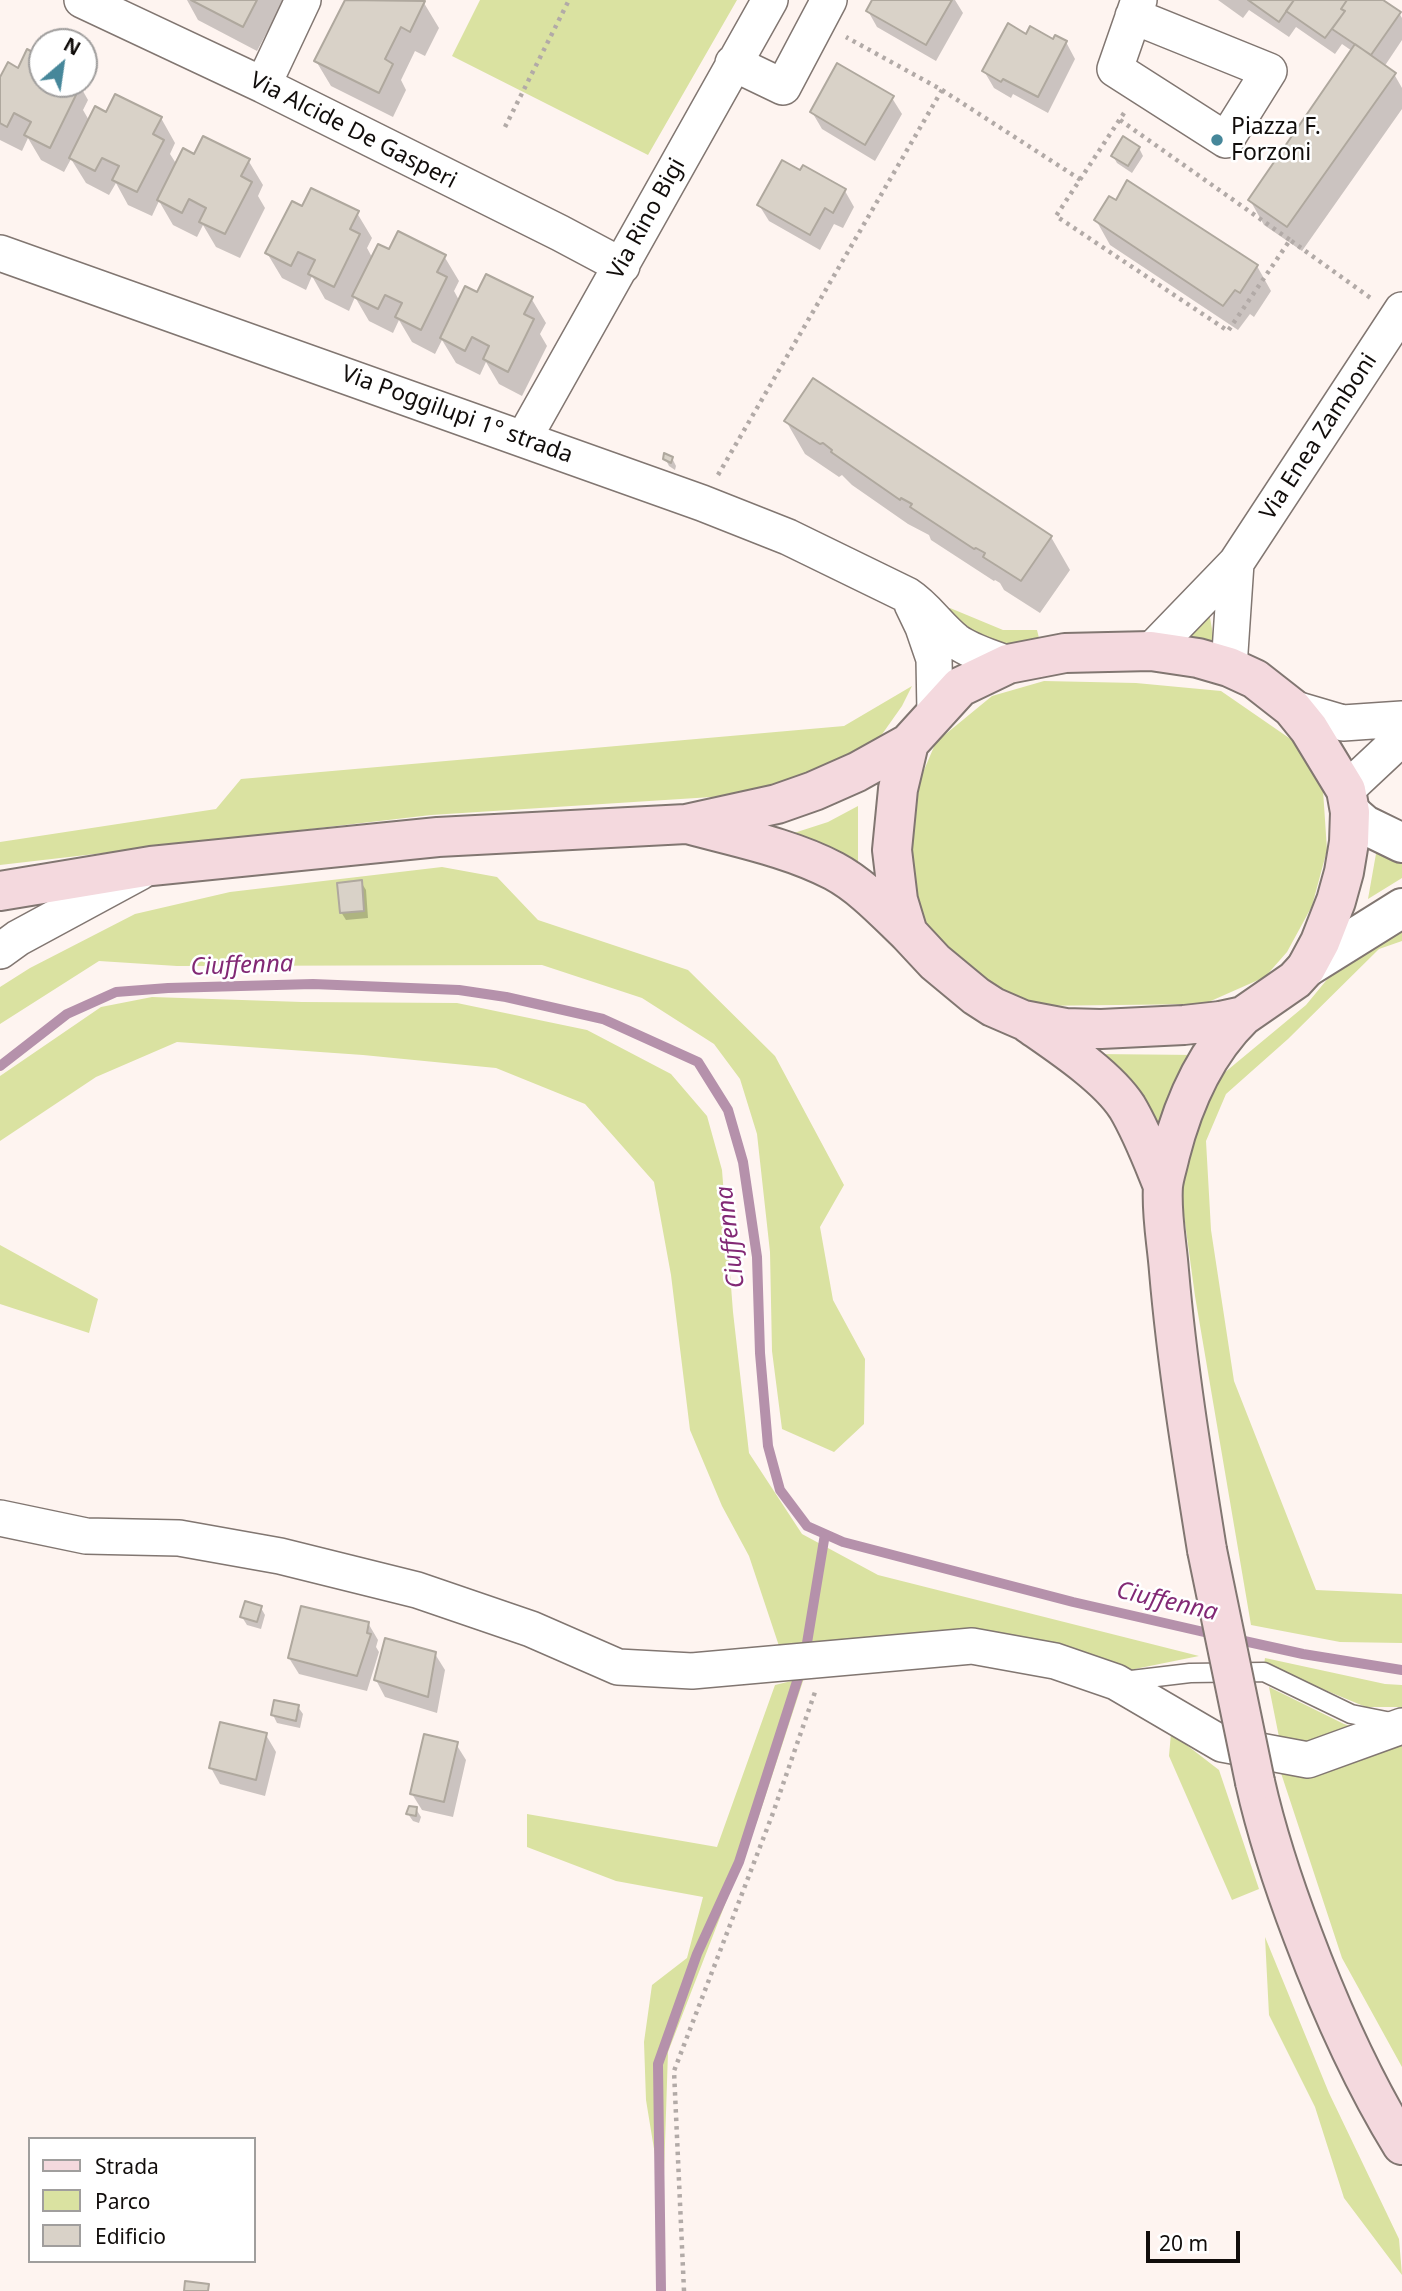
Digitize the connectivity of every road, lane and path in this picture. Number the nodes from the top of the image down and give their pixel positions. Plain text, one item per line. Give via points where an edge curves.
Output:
1 (82, 0) edge
2 (303, 0) edge
3 (569, 0) edge
4 (770, 0) edge
5 (1136, 8) edge
6 (823, 11) edge
7 (733, 63) junction
8 (262, 85) junction
9 (1142, 86) junction
10 (942, 90) junction
11 (1120, 120) junction
12 (506, 128) dead end
13 (1081, 180) junction
14 (1290, 240) junction
15 (0, 253) edge
16 (622, 266) junction
17 (1400, 314) edge
18 (524, 438) junction
19 (702, 503) junction
20 (1236, 563) junction
21 (907, 595) junction
22 (1150, 651) junction
23 (1008, 664) junction
24 (1229, 667) junction
25 (1292, 708) junction
26 (935, 713) junction
27 (1402, 719) edge
28 (908, 743) junction
29 (1402, 743) edge
30 (1348, 801) junction
31 (686, 824) junction
32 (1402, 843) edge
33 (151, 866) junction
34 (0, 891) edge
35 (1402, 908) edge
36 (908, 933) junction
37 (0, 951) edge
38 (1306, 968) junction
39 (1243, 1016) junction
40 (1023, 1020) junction
41 (1163, 1186) junction
42 (0, 1518) edge
43 (826, 1658) junction
44 (1116, 1682) junction
45 (1402, 1725) edge
46 (1402, 2145) edge
47 (684, 2291) edge

1 - 8 street, Via Alcide De Gasperi
2 - 8 street
3 - 12 path
4 - 7 street, Via Rino Bigi
5 - 9 street via 1115,69
5 - 9 street via 1269,71 1226,140
6 - 7 street via 783,86
6 - 10 path
7 - 16 street, Via Rino Bigi
8 - 16 street, Via Alcide De Gasperi
9 - 11 path
10 - 13 path
10 - 19 path
11 - 13 path
11 - 14 path
13 - 14 path via 1056,216 1228,331
14 - 17 path
15 - 18 street, Via Poggilupi 1° strada
16 - 18 street, Via Rino Bigi
17 - 20 street, Via Enea Zamboni
18 - 19 street, Via Poggilupi 1° strada
19 - 21 street, Via Poggilupi 1° strada via 788,537
20 - 22 street, Via Enea Zamboni
20 - 24 street, Via Enea Zamboni
21 - 23 street, Via Poggilupi 1° strada via 956,640
21 - 26 street via 934,659
22 - 23 main road via 1065,653
22 - 24 main road
23 - 26 main road via 960,687
24 - 25 main road via 1255,679
25 - 27 street via 1343,723
25 - 30 main road via 1309,729
26 - 28 main road
28 - 31 main road via 814,791
28 - 36 main road via 892,850 898,900
29 - 30 street via 1392,747
30 - 32 street via 1365,825
30 - 38 main road via 1346,862 1336,901
31 - 33 main road via 438,838
31 - 36 main road via 769,846 835,872 876,901
33 - 34 main road
33 - 37 street
35 - 38 street
36 - 40 main road via 976,996
38 - 39 main road
39 - 40 main road via 1184,1025 1101,1029
39 - 41 main road via 1213,1052 1190,1096
40 - 41 main road via 1078,1060 1125,1104
41 - 46 main road, bridge via 1191,1454 1263,1818 1315,1968 1383,2115
42 - 43 street via 86,1536 179,1538 292,1559 429,1594 531,1629 618,1667 692,1671
43 - 44 street via 972,1646 1055,1661
43 - 47 path via 773,1813 674,2071
44 - 45 lane via 1190,1673 1264,1672 1351,1714
44 - 45 street via 1222,1744 1308,1760

